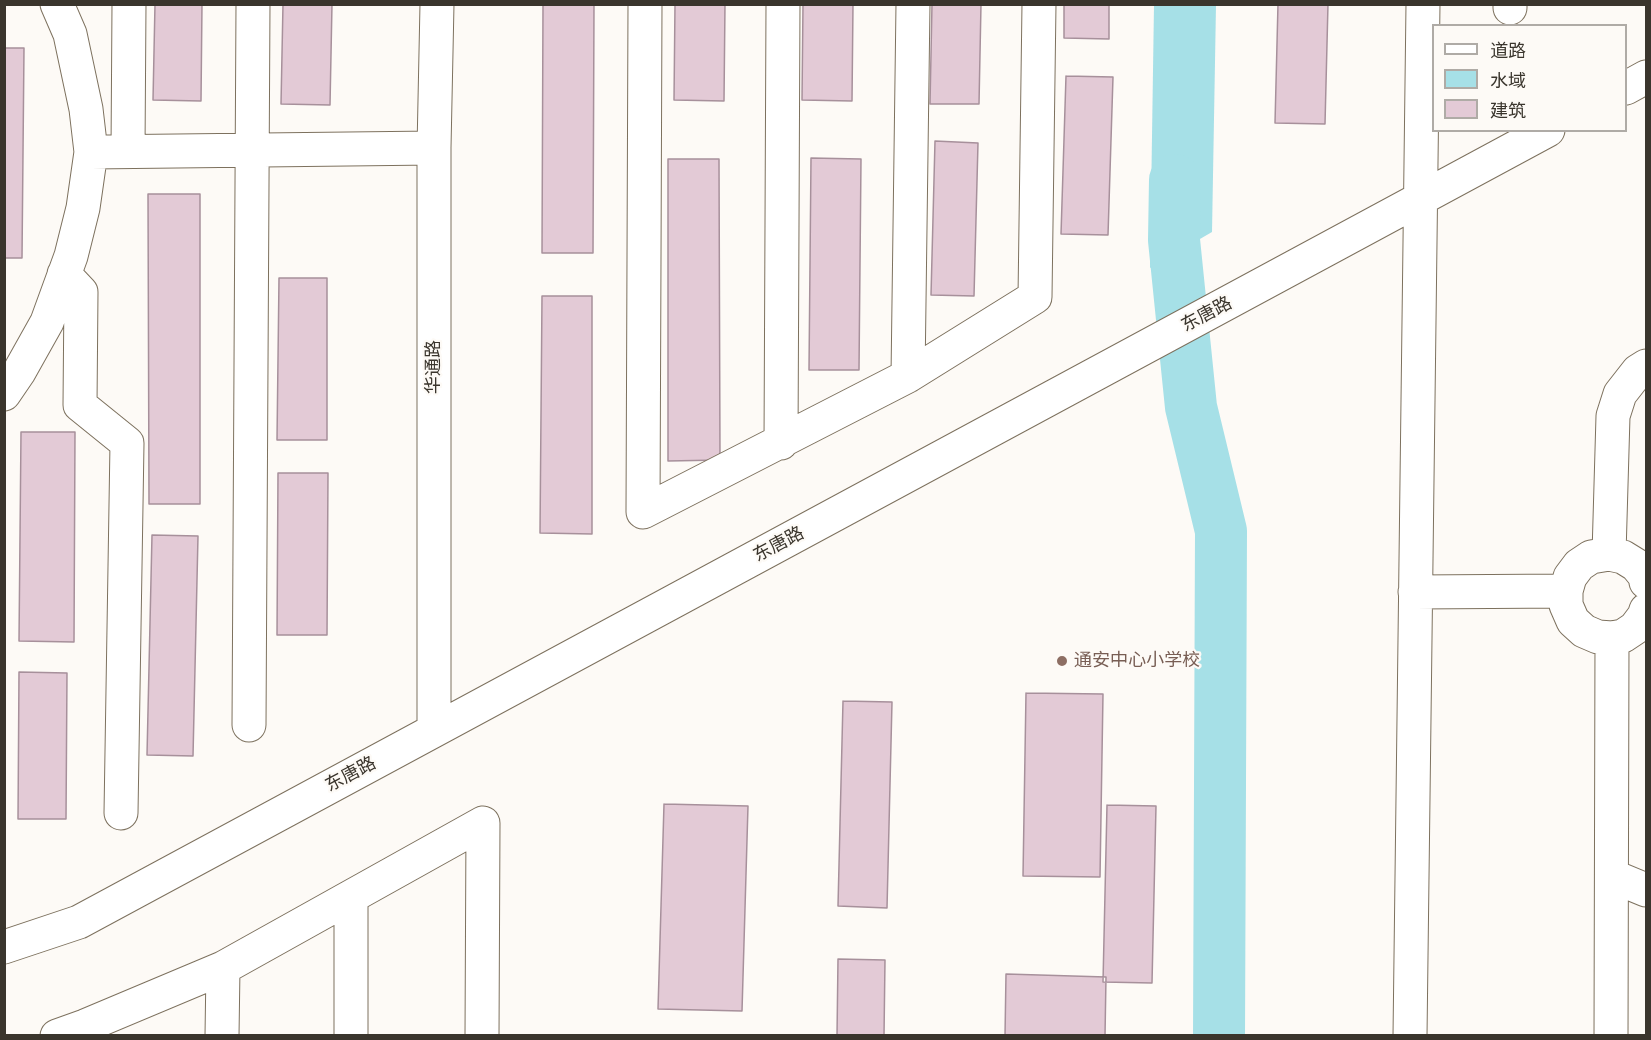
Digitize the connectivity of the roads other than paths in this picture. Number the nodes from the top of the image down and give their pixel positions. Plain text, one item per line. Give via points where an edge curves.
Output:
1 (57, 4) edge
2 (129, 4) edge
3 (253, 4) edge
4 (437, 4) edge
5 (645, 4) edge
6 (783, 4) edge
7 (913, 4) edge
8 (1039, 4) edge
9 (1423, 4) edge
10 (1647, 77) edge
11 (1627, 87) edge
12 (1544, 132) edge
13 (434, 148) junction
14 (252, 150) junction
15 (128, 151) junction
16 (91, 152) junction
17 (1420, 200) junction
18 (64, 274) junction
19 (1647, 366) edge
20 (908, 376) junction
21 (4, 394) edge
22 (781, 443) junction
23 (1609, 554) junction
24 (1647, 582) edge
25 (1566, 591) junction
26 (1415, 592) junction
27 (1647, 610) edge
28 (1612, 638) junction
29 (249, 725) dead end
30 (434, 730) junction
31 (121, 813) dead end
32 (1612, 876) junction
33 (1647, 890) edge
34 (351, 897) junction
35 (4, 947) edge
36 (223, 968) junction
37 (76, 1032) edge
38 (222, 1035) edge
39 (351, 1035) edge
40 (482, 1035) edge
41 (1410, 1035) edge
42 (1611, 1035) edge

1 - 16 street via 70,34
2 - 15 street
3 - 14 street
4 - 13 street, 华通路
5 - 22 street via 644,512
6 - 22 street
7 - 20 street
8 - 20 street via 1035,297
9 - 17 street
10 - 11 street
12 - 17 street, 东唐路
13 - 14 street
13 - 30 street, 华通路
14 - 15 street
14 - 29 street
15 - 16 street
16 - 18 street via 83,208
17 - 26 street
17 - 30 street, 东唐路
18 - 21 street via 47,322
18 - 31 street via 81,292 80,405 127,443
19 - 23 street via 1638,371 1620,394 1613,416
20 - 22 street
23 - 24 street via 1636,565
23 - 25 street via 1592,557 1579,565
25 - 26 street
25 - 28 street via 1566,605 1573,621 1584,631
26 - 41 street
27 - 28 street via 1635,628
28 - 32 street
30 - 35 street, 东唐路 via 79,922
32 - 33 street
32 - 42 street
34 - 36 street
34 - 39 street
34 - 40 street via 483,823
36 - 37 street
36 - 38 street

